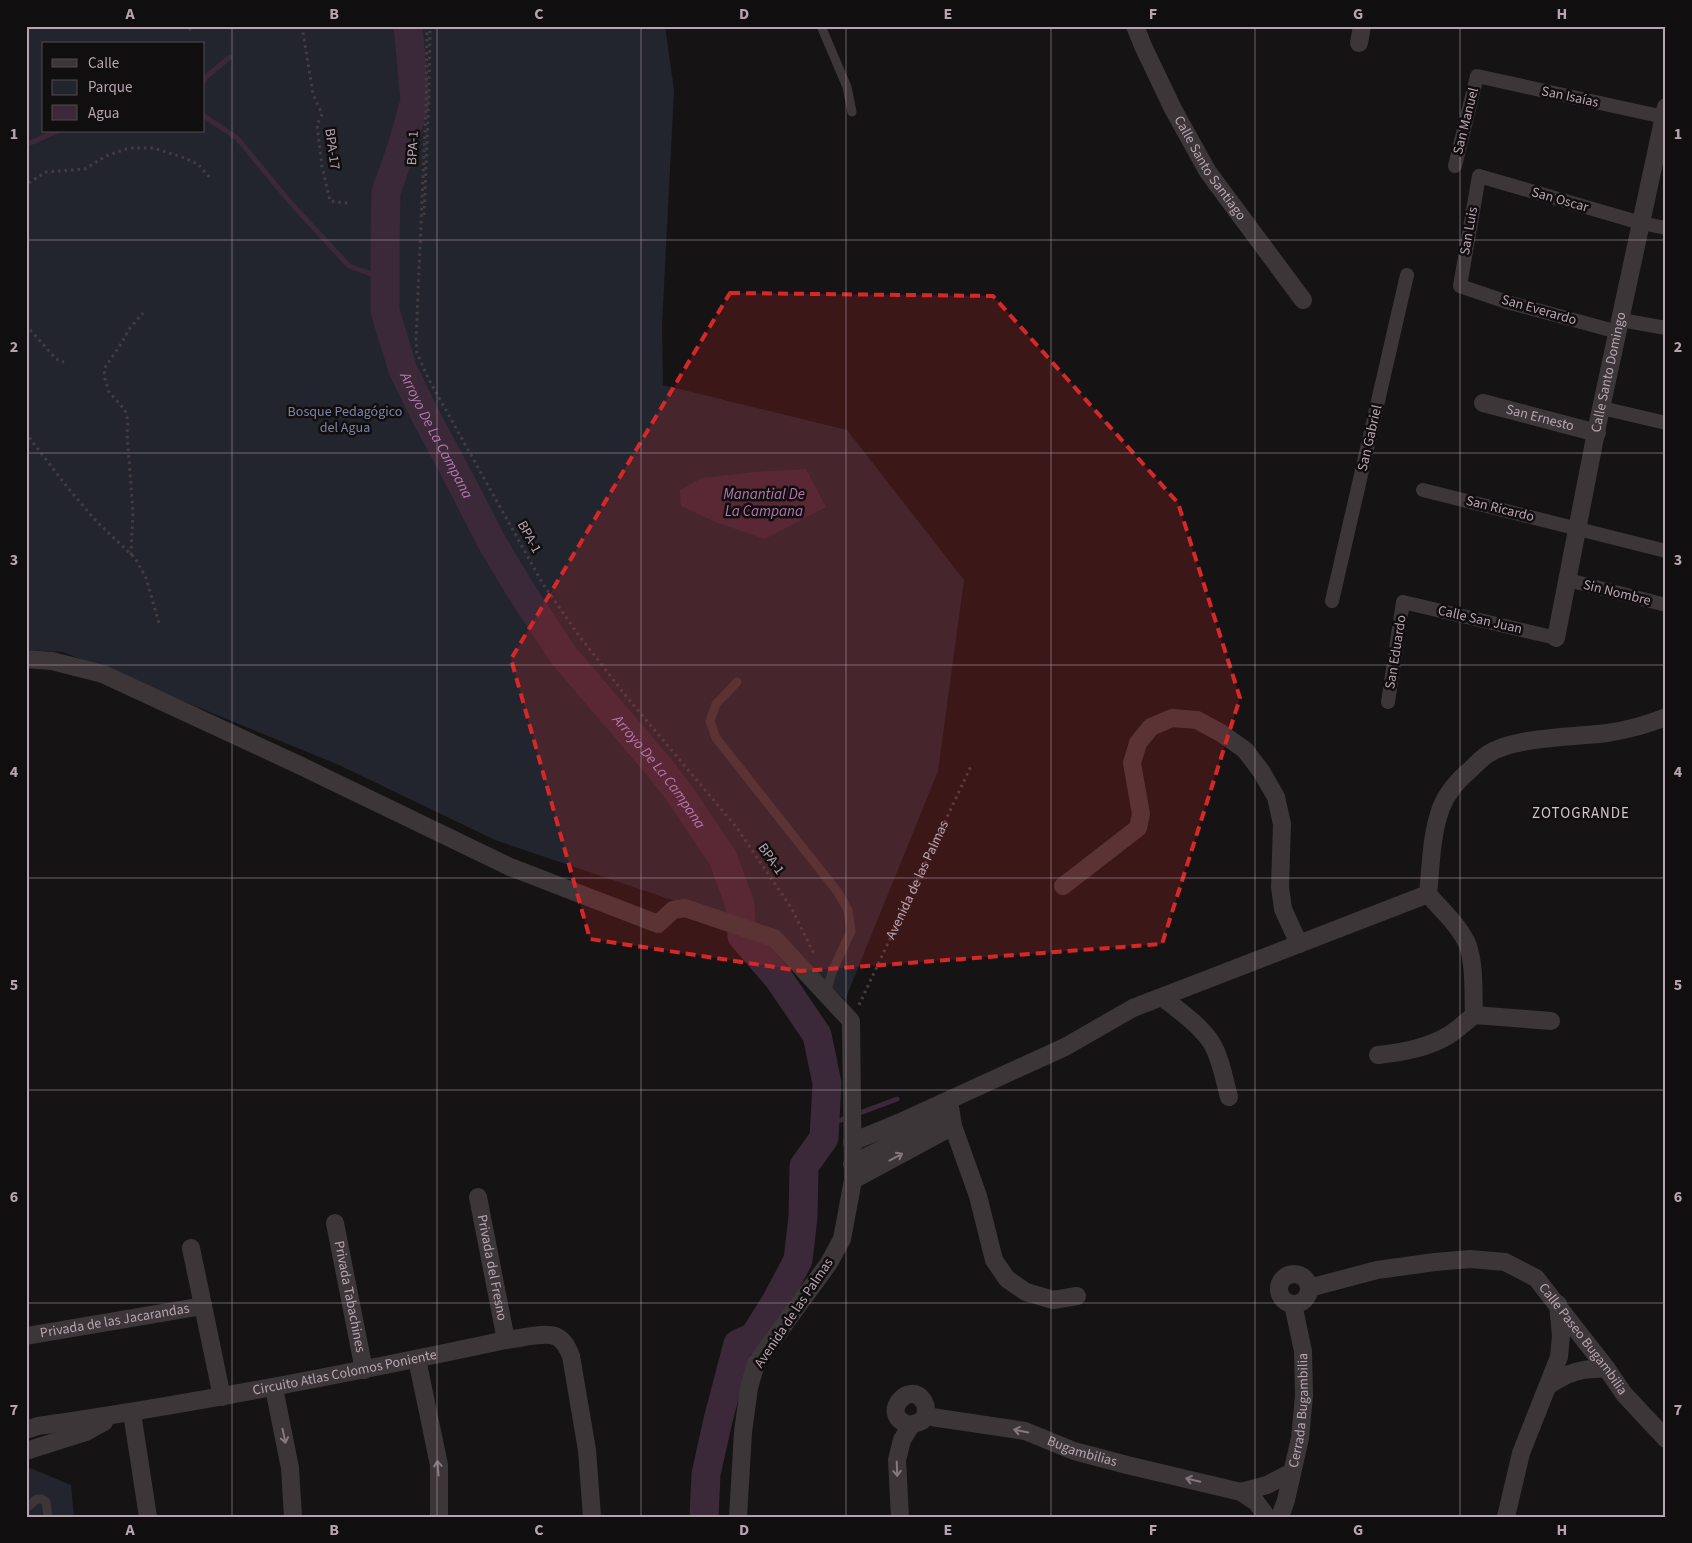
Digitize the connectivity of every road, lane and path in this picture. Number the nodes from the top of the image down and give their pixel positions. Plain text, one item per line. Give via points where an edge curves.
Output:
1 (192, 26) edge
2 (302, 26) edge
3 (428, 26) edge
4 (821, 26) edge
5 (1135, 26) edge
6 (189, 30) dead end
7 (1477, 76) joint
8 (852, 112) dead end
9 (1665, 112) edge
10 (1455, 166) dead end
11 (1479, 176) joint
12 (212, 178) dead end
13 (26, 189) edge
14 (348, 203) dead end
15 (1641, 223) junction
16 (1666, 228) edge
17 (1407, 275) dead end
18 (1460, 286) joint
19 (1303, 300) dead end
20 (143, 313) dead end
21 (26, 325) edge
22 (1619, 326) junction
23 (1666, 328) edge
24 (64, 362) dead end
25 (1483, 403) dead end
26 (1602, 408) junction
27 (1666, 423) edge
28 (1597, 433) junction
29 (27, 434) edge
30 (1423, 490) dead end
31 (1578, 529) junction
32 (1666, 551) edge
33 (131, 554) junction
34 (1568, 580) junction
35 (1332, 601) dead end
36 (1404, 602) joint
37 (1666, 605) edge
38 (159, 624) dead end
39 (1556, 638) joint
40 (26, 659) edge
41 (737, 682) dead end
42 (1388, 702) dead end
43 (1666, 717) edge
44 (971, 766) dead end
45 (1063, 886) dead end
46 (1428, 894) junction
47 (1299, 944) junction
48 (817, 958) dead end
49 (826, 994) junction
50 (864, 994) dead end
51 (1162, 997) junction
52 (1474, 1015) junction
53 (1551, 1021) dead end
54 (1378, 1055) dead end
55 (1229, 1097) dead end
56 (951, 1114) junction
57 (852, 1134) junction
58 (853, 1172) junction
59 (478, 1197) dead end
60 (335, 1223) dead end
61 (191, 1248) dead end
62 (1309, 1288) junction
63 (1077, 1296) dead end
64 (1293, 1304) junction
65 (1558, 1304) junction
66 (203, 1306) junction
67 (26, 1336) edge
68 (506, 1340) junction
69 (417, 1359) junction
70 (1607, 1369) junction
71 (364, 1370) junction
72 (1548, 1386) junction
73 (274, 1388) junction
74 (222, 1397) junction
75 (132, 1413) junction
76 (104, 1422) junction
77 (26, 1430) edge
78 (26, 1439) edge
79 (1666, 1440) edge
80 (26, 1451) edge
81 (1292, 1472) junction
82 (1241, 1492) junction
83 (26, 1508) edge
84 (48, 1517) edge
85 (148, 1517) edge
86 (293, 1517) edge
87 (439, 1517) edge
88 (592, 1517) edge
89 (738, 1517) edge
90 (900, 1517) edge
91 (1267, 1517) edge
92 (1280, 1517) edge
93 (1506, 1517) edge

1 - 6 path
2 - 14 path, BPA-17 via 313,94 322,114 316,125 330,201
3 - 48 path, BPA-1 via 417,353 543,584 626,696 737,828 792,908
4 - 8 lane via 847,87
5 - 19 street, Calle Santo Santiago via 1173,109 1208,172
7 - 9 street, San Isaías
7 - 10 street, San Manuel
9 - 15 street, Calle Santo Domingo
11 - 15 street, San Oscar
11 - 18 street, San Luis
12 - 13 path via 198,164 182,157 153,148 129,148 106,156 85,169 46,172 30,182
15 - 16 street, San Oscar
15 - 22 street, Calle Santo Domingo
17 - 35 street, San Gabriel
18 - 22 street, San Everardo via 1507,302
20 - 33 path via 104,368 109,392 125,410 128,421 133,512
21 - 24 path via 56,358
22 - 23 street, San Everardo
22 - 26 street, Calle Santo Domingo
25 - 28 street, San Ernesto
26 - 27 street
26 - 28 street, Calle Santo Domingo
28 - 31 street, Calle Santo Domingo
29 - 33 path via 96,521
30 - 31 street, San Ricardo
31 - 32 street, San Ricardo
31 - 34 street, Calle Santo Domingo
33 - 38 path via 146,578
34 - 37 street, Sin Nombre
34 - 39 street, Calle Santo Domingo
36 - 39 street, Calle San Juan
36 - 42 street, San Eduardo
40 - 49 street via 52,661 103,674 510,867 658,924 673,910 685,908 774,938
41 - 49 lane via 716,704 710,721 716,738 837,891 848,910 851,931 832,972
43 - 46 street via 1638,728 1539,740 1489,753 1454,784 1441,807 1433,842
44 - 50 path, Avenida de las Palmas
45 - 47 street via 1138,828 1141,814 1132,763 1138,743 1150,727 1172,718 1197,720 1245,750 1276,797 1282,824 1280,887 1283,909
46 - 47 street
46 - 52 street via 1460,932 1467,946
47 - 51 street
49 - 57 street, Avenida de las Palmas via 851,1021
51 - 55 street via 1211,1041
51 - 56 street via 1133,1008
52 - 53 street
52 - 54 street via 1429,1045
56 - 57 street
56 - 58 street
56 - 63 street via 978,1196 994,1260 1007,1279 1026,1292 1053,1300
57 - 58 street, Avenida de las Palmas
58 - 89 street, Avenida de las Palmas via 842,1239 829,1263 756,1363 743,1432
59 - 68 street, Privada del Fresno
60 - 71 street, Privada Tabachines
61 - 66 street
62 - 64 street via 1304,1300
62 - 64 street via 1304,1277 1292,1273 1286,1276 1279,1292 1282,1298
62 - 65 street, Calle Paseo Bugambilia via 1377,1270 1470,1259 1505,1262 1520,1269 1536,1278
64 - 81 street, Cerrada Bugambilia via 1303,1351 1304,1396 1300,1438
65 - 70 street, Calle Paseo Bugambilia
65 - 72 street via 1561,1346
66 - 67 street, Privada de las Jacarandas
66 - 74 street
68 - 69 street, Circuito Atlas Colomos Poniente
68 - 88 street, Circuito Atlas Colomos Poniente via 544,1335 557,1337 566,1344 571,1356 587,1450
69 - 71 street, Circuito Atlas Colomos Poniente
87 -> 69 street via 439,1465
70 - 72 street via 1567,1373
70 - 79 street, Calle Paseo Bugambilia via 1624,1394
71 - 73 street, Circuito Atlas Colomos Poniente
72 - 93 street via 1521,1453
73 - 74 street, Circuito Atlas Colomos Poniente
73 -> 86 street via 290,1468
74 - 75 street, Circuito Atlas Colomos Poniente
75 - 76 street
75 - 77 street
75 - 85 street
76 - 78 street
76 - 80 street via 86,1432
81 - 82 street, Bugambilias via 1267,1485
81 - 92 street, Cerrada Bugambilia
82 -> 90 street, Bugambilias via 1127,1466 1074,1451 1025,1431 918,1420 902,1440 897,1460
82 - 91 street, Bugambilias via 1256,1502
83 - 84 lane via 42,1499 46,1502

